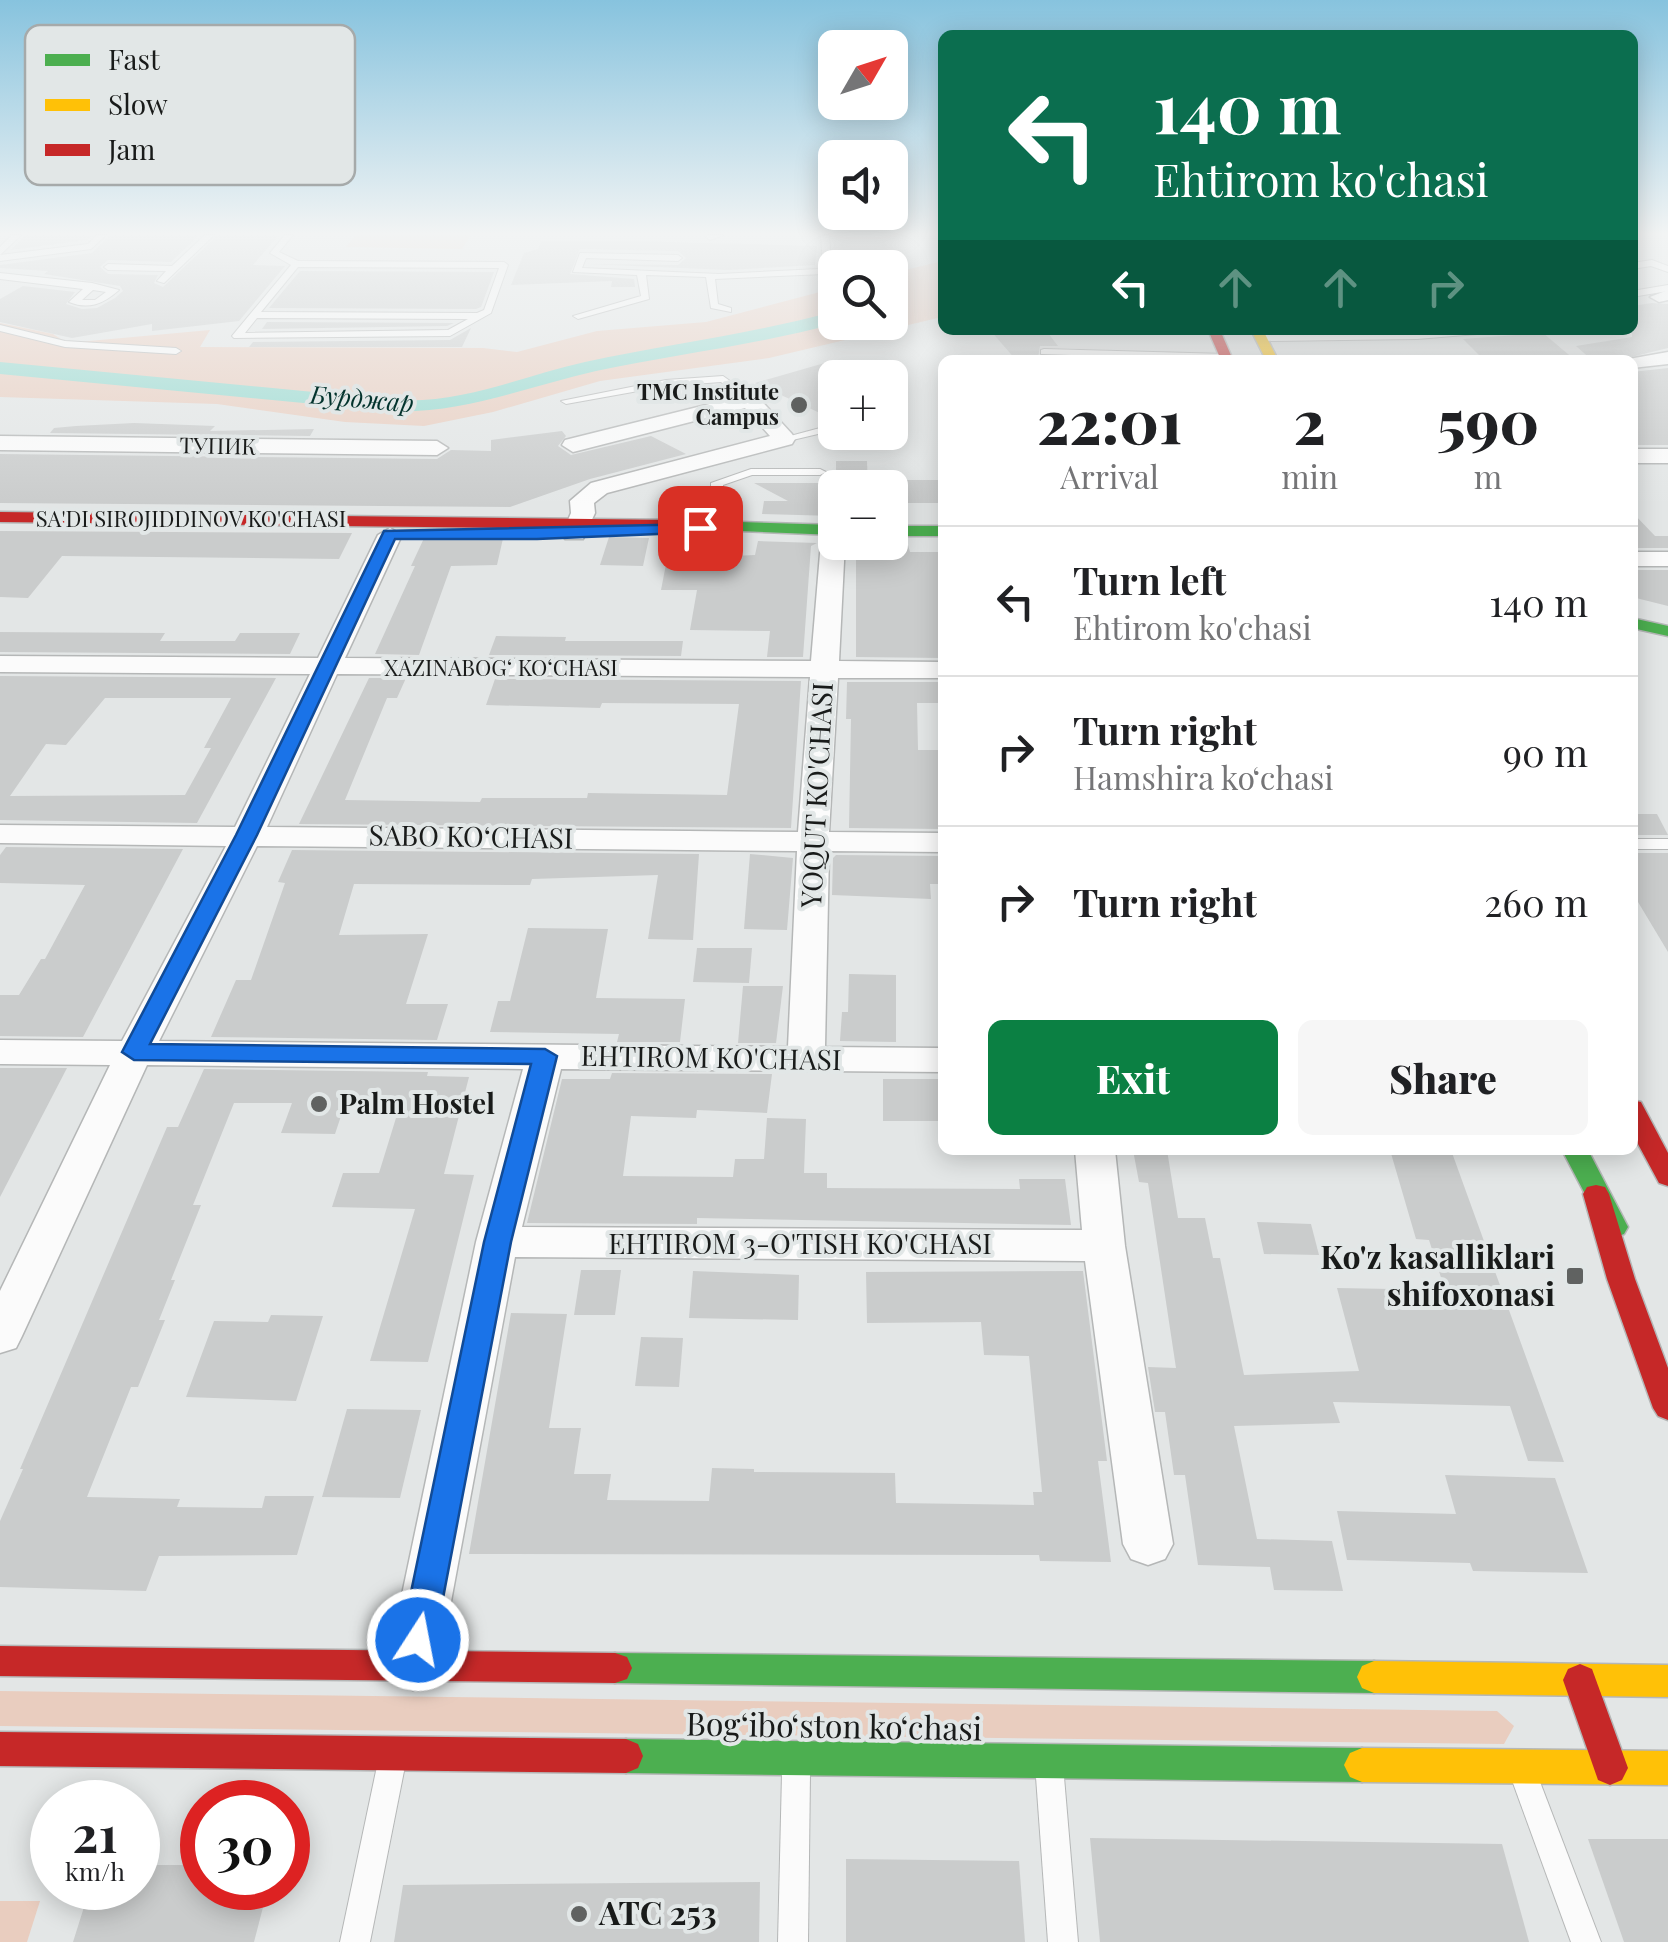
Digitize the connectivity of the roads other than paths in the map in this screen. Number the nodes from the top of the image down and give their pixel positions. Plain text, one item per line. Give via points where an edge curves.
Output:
1 (245, 326) edge
2 (465, 326) edge
3 (0, 328) edge
4 (1338, 335) edge
5 (1430, 335) edge
6 (176, 351) dead end
7 (1044, 352) dead end
8 (1113, 355) edge
9 (1666, 360) edge
10 (1638, 362) edge
11 (750, 400) junction
12 (566, 401) dead end
13 (818, 431) edge
14 (784, 439) junction
15 (0, 443) edge
16 (573, 445) dead end
17 (437, 448) dead end
18 (1638, 456) edge
19 (1668, 456) edge
20 (818, 472) edge
21 (0, 518) edge
22 (908, 527) edge
23 (577, 528) junction
24 (728, 529) junction
25 (818, 530) edge
26 (938, 531) edge
27 (0, 532) edge
28 (390, 534) junction
29 (1638, 559) edge
30 (1668, 559) edge
31 (833, 560) edge
32 (1638, 613) edge
33 (1668, 620) edge
34 (1638, 624) edge
35 (1668, 631) edge
36 (0, 664) edge
37 (329, 666) junction
38 (824, 670) junction
39 (938, 670) edge
40 (0, 834) edge
41 (246, 835) junction
42 (813, 841) junction
43 (938, 843) edge
44 (1638, 844) edge
45 (1668, 844) edge
46 (0, 1052) edge
47 (134, 1052) junction
48 (545, 1056) junction
49 (806, 1060) junction
50 (938, 1060) edge
51 (1638, 1120) edge
52 (1095, 1155) edge
53 (1577, 1155) edge
54 (1668, 1177) edge
55 (1596, 1194) junction
56 (497, 1242) junction
57 (1104, 1246) junction
58 (1650, 1288) dead end
59 (0, 1336) edge
60 (1668, 1408) edge
61 (1148, 1544) dead end
62 (0, 1661) edge
63 (413, 1666) junction
64 (1580, 1680) junction
65 (1668, 1681) edge
66 (0, 1750) edge
67 (394, 1754) junction
68 (796, 1759) junction
69 (1049, 1762) junction
70 (1521, 1768) junction
71 (1610, 1768) junction
72 (1668, 1768) edge
73 (356, 1942) edge
74 (793, 1942) edge
75 (1063, 1942) edge
76 (1586, 1942) edge

1 - 2 lane via 237,336 450,334
3 - 6 lane via 68,346
4 - 5 lane
7 - 8 lane
9 - 10 street
11 - 12 lane via 723,379
11 - 14 street
11 - 16 street
13 - 14 lane
14 - 23 street via 599,488 582,501
15 - 17 street, ТУПИК
18 - 19 street
20 - 24 lane via 752,472 717,483 717,500 730,512
21 - 23 street, SA'DI SIROJIDDINOV KO'CHASI
22 - 26 street
23 - 24 street, SA'DI SIROJIDDINOV KO'CHASI
23 - 28 street, SA'DI SIROJIDDINOV KO'CHASI
24 - 25 street, SA'DI SIROJIDDINOV KO'CHASI
27 - 28 street, SA'DI SIROJIDDINOV KO'CHASI
28 - 37 street
29 - 30 street
31 - 38 street, YOQUT KO'CHASI
32 - 33 street
34 - 35 street
36 - 37 street, XAZINABOG‘ KO‘CHASI
37 - 38 street, XAZINABOG‘ KO‘CHASI
37 - 41 street
38 - 39 street, XAZINABOG‘ KO‘CHASI
38 - 42 street, YOQUT KO'CHASI
40 - 41 street, SABO KO‘CHASI
41 - 42 street, SABO KO‘CHASI
41 - 47 street
42 - 43 street, SABO KO‘CHASI
42 - 49 street, YOQUT KO'CHASI
44 - 45 lane
46 - 47 street, EHTIROM KO'CHASI
47 - 48 street, EHTIROM KO'CHASI
47 - 59 street
48 - 49 street, EHTIROM KO'CHASI
48 - 56 street
49 - 50 street, EHTIROM KO'CHASI
51 - 54 street
52 - 57 street
53 - 55 street
55 - 58 street
55 - 60 street
56 - 57 street, EHTIROM 3-O'TISH KO'CHASI
56 - 63 street
57 - 61 street
62 - 63 street, Bogʻiboʻston koʻchasi
63 - 64 street, Bogʻiboʻston koʻchasi
64 - 65 street, Bogʻiboʻston koʻchasi
64 - 71 street
66 - 67 street, Bogʻiboʻston koʻchasi
67 - 68 street, Bogʻiboʻston koʻchasi
67 - 73 lane
68 - 69 street, Bogʻiboʻston koʻchasi
68 - 74 lane
69 - 70 street, Bogʻiboʻston koʻchasi
69 - 75 lane
70 - 71 street, Bogʻiboʻston koʻchasi
70 - 76 lane
71 - 72 street, Bogʻiboʻston koʻchasi

